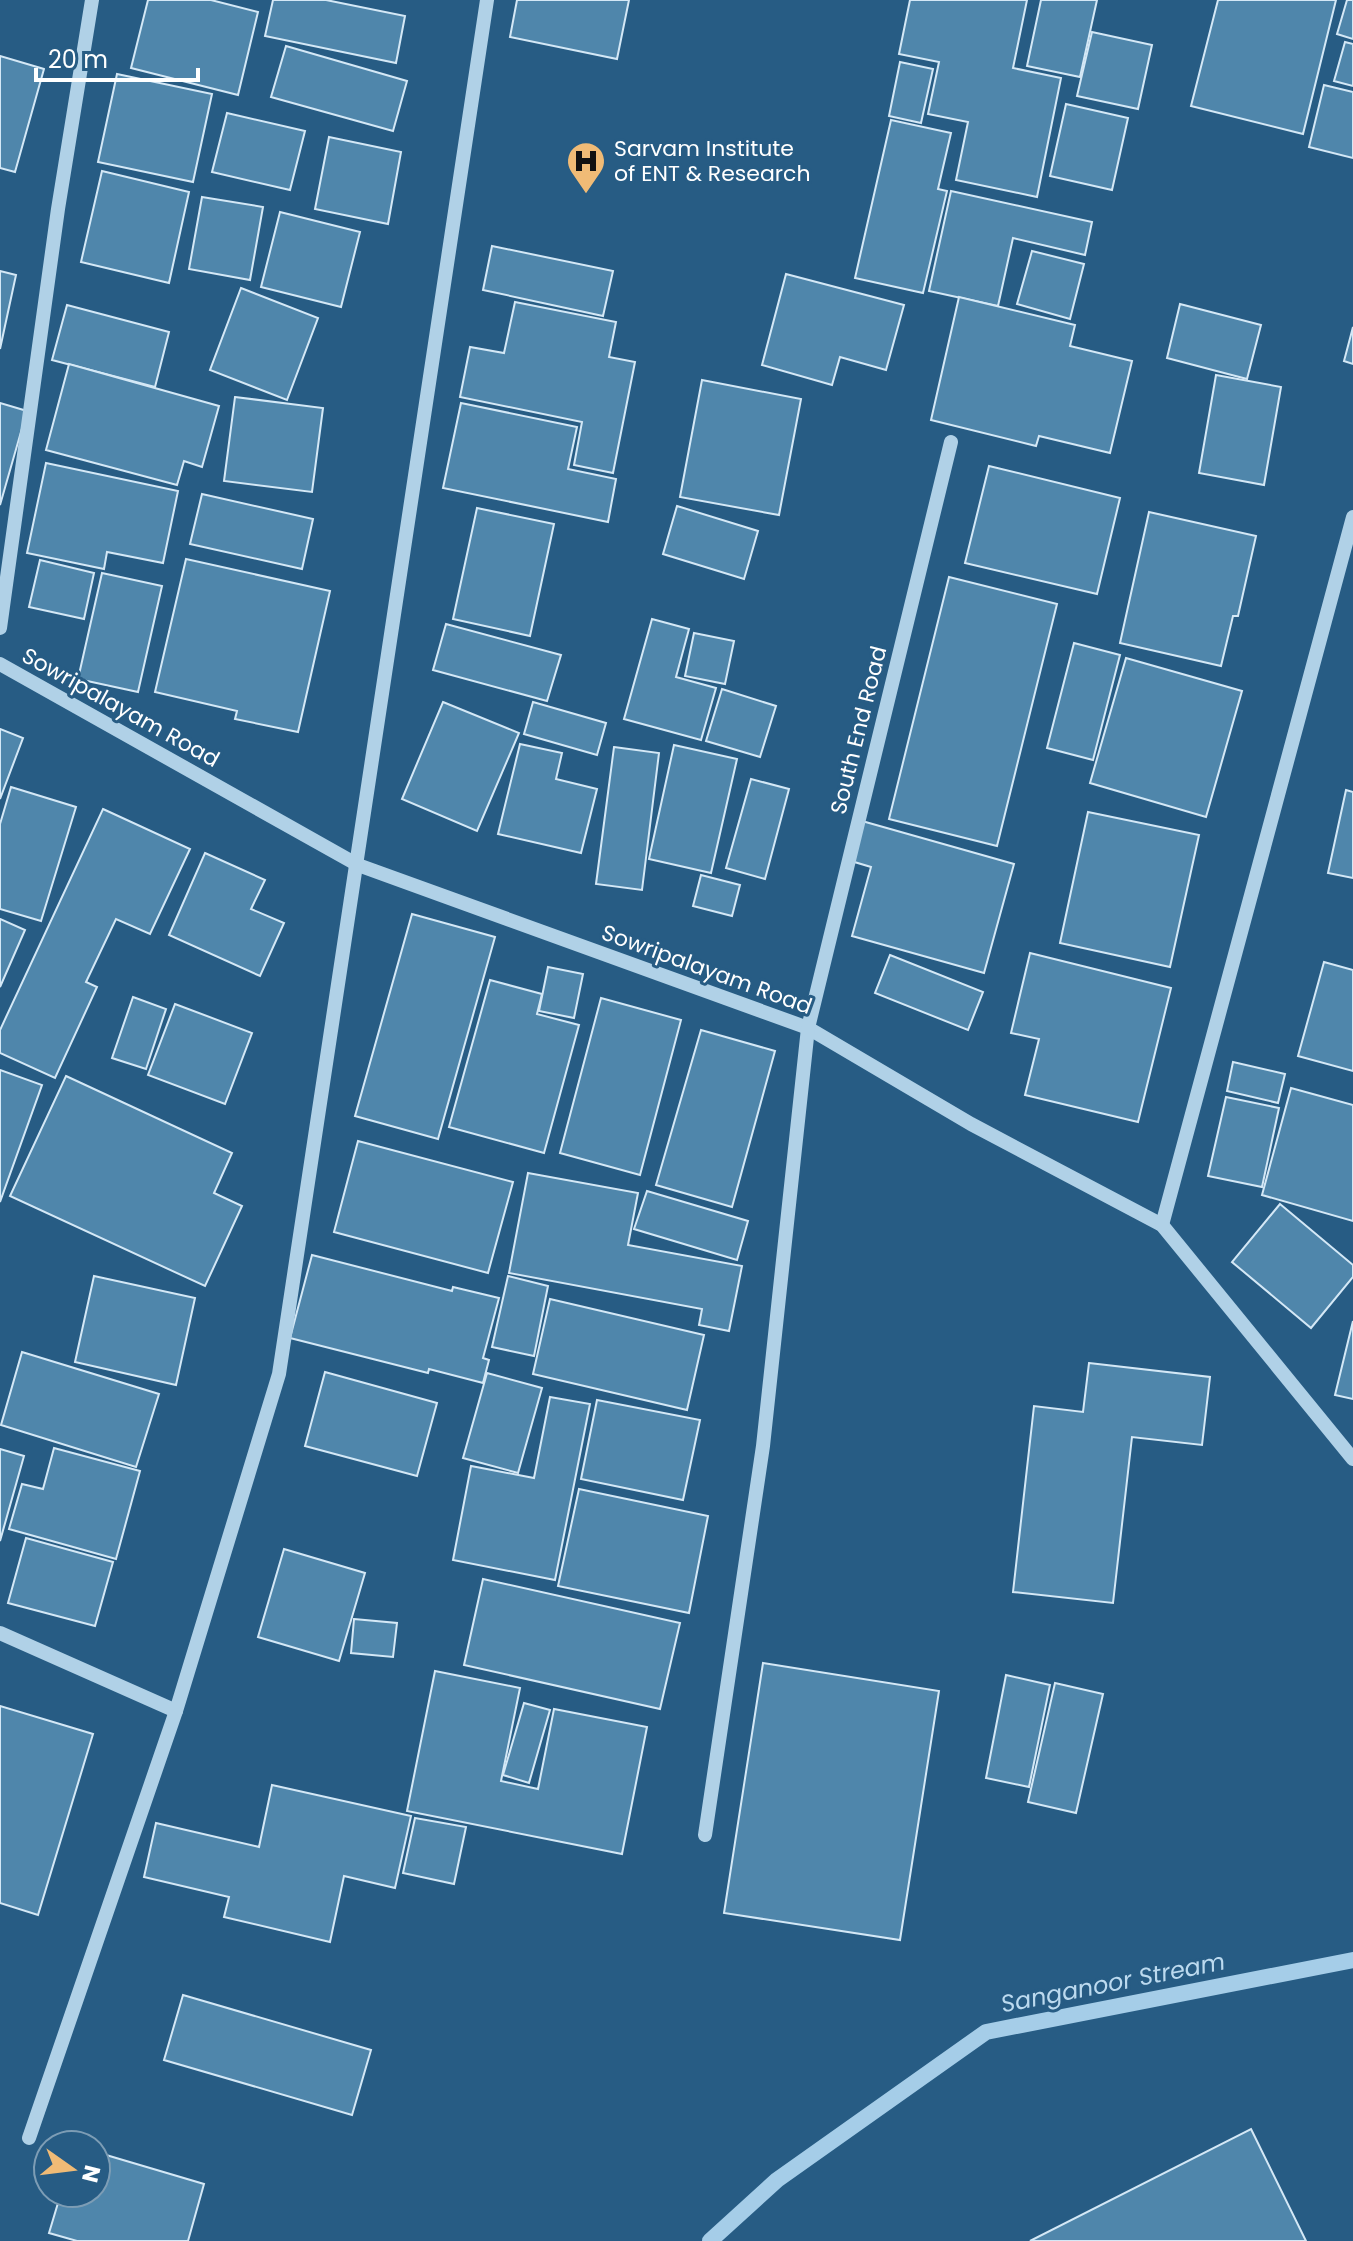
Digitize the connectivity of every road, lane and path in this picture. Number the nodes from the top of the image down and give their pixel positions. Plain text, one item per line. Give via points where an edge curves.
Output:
1 (92, 0) edge
2 (487, 0) edge
3 (951, 442) dead end
4 (1353, 517) edge
5 (0, 628) edge
6 (0, 664) edge
7 (358, 865) junction
8 (808, 1028) junction
9 (1162, 1225) junction
10 (1353, 1459) edge
11 (0, 1633) edge
12 (176, 1711) junction
13 (705, 1835) dead end
14 (29, 2138) dead end

1 - 5 street
2 - 7 street
3 - 8 street, South End Road
4 - 9 street
6 - 7 street, Sowripalayam Road
7 - 8 street, Sowripalayam Road
7 - 12 street via 279,1374
8 - 9 street, Sowripalayam Road via 971,1124
8 - 13 street, South End Road via 763,1446
9 - 10 street, Sowripalayam Road
11 - 12 street
12 - 14 street

